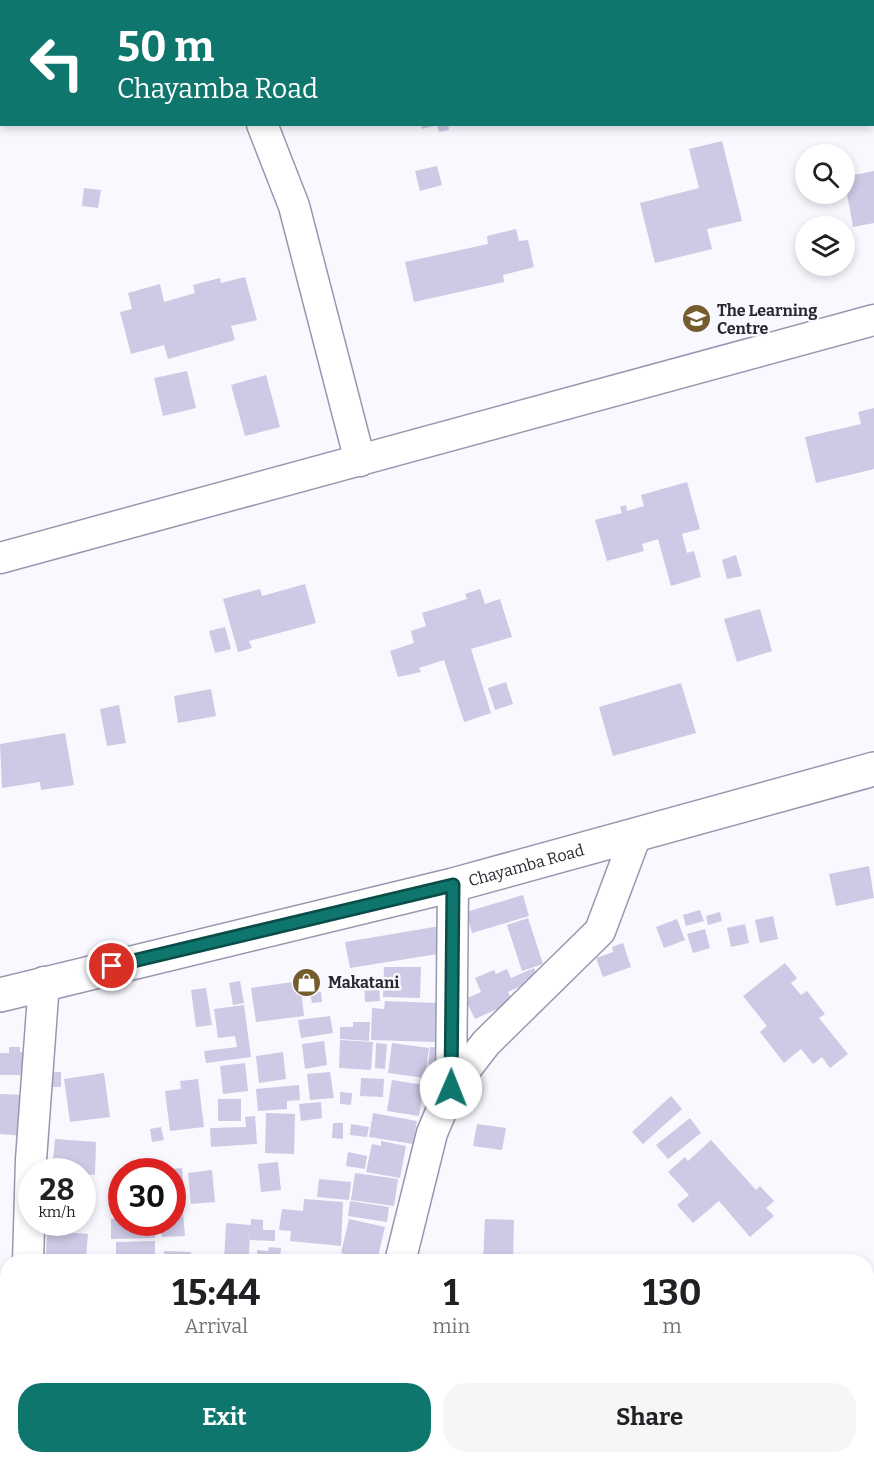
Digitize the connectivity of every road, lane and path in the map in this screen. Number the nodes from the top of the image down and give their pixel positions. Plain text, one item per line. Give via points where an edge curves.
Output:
1 (263, 126) edge
2 (874, 320) edge
3 (360, 461) junction
4 (0, 558) edge
5 (874, 769) edge
6 (636, 835) junction
7 (453, 885) junction
8 (44, 982) junction
9 (0, 994) edge
10 (451, 1088) junction
11 (28, 1254) edge
12 (402, 1254) edge

1 - 3 street via 294,206
2 - 3 street
3 - 4 street
5 - 6 street, Chayamba Road
6 - 7 street, Chayamba Road
6 - 10 street via 600,931 486,1043
7 - 8 street, Chayamba Road
7 - 10 street
8 - 9 street, Chayamba Road
8 - 11 street
10 - 12 street via 432,1133

